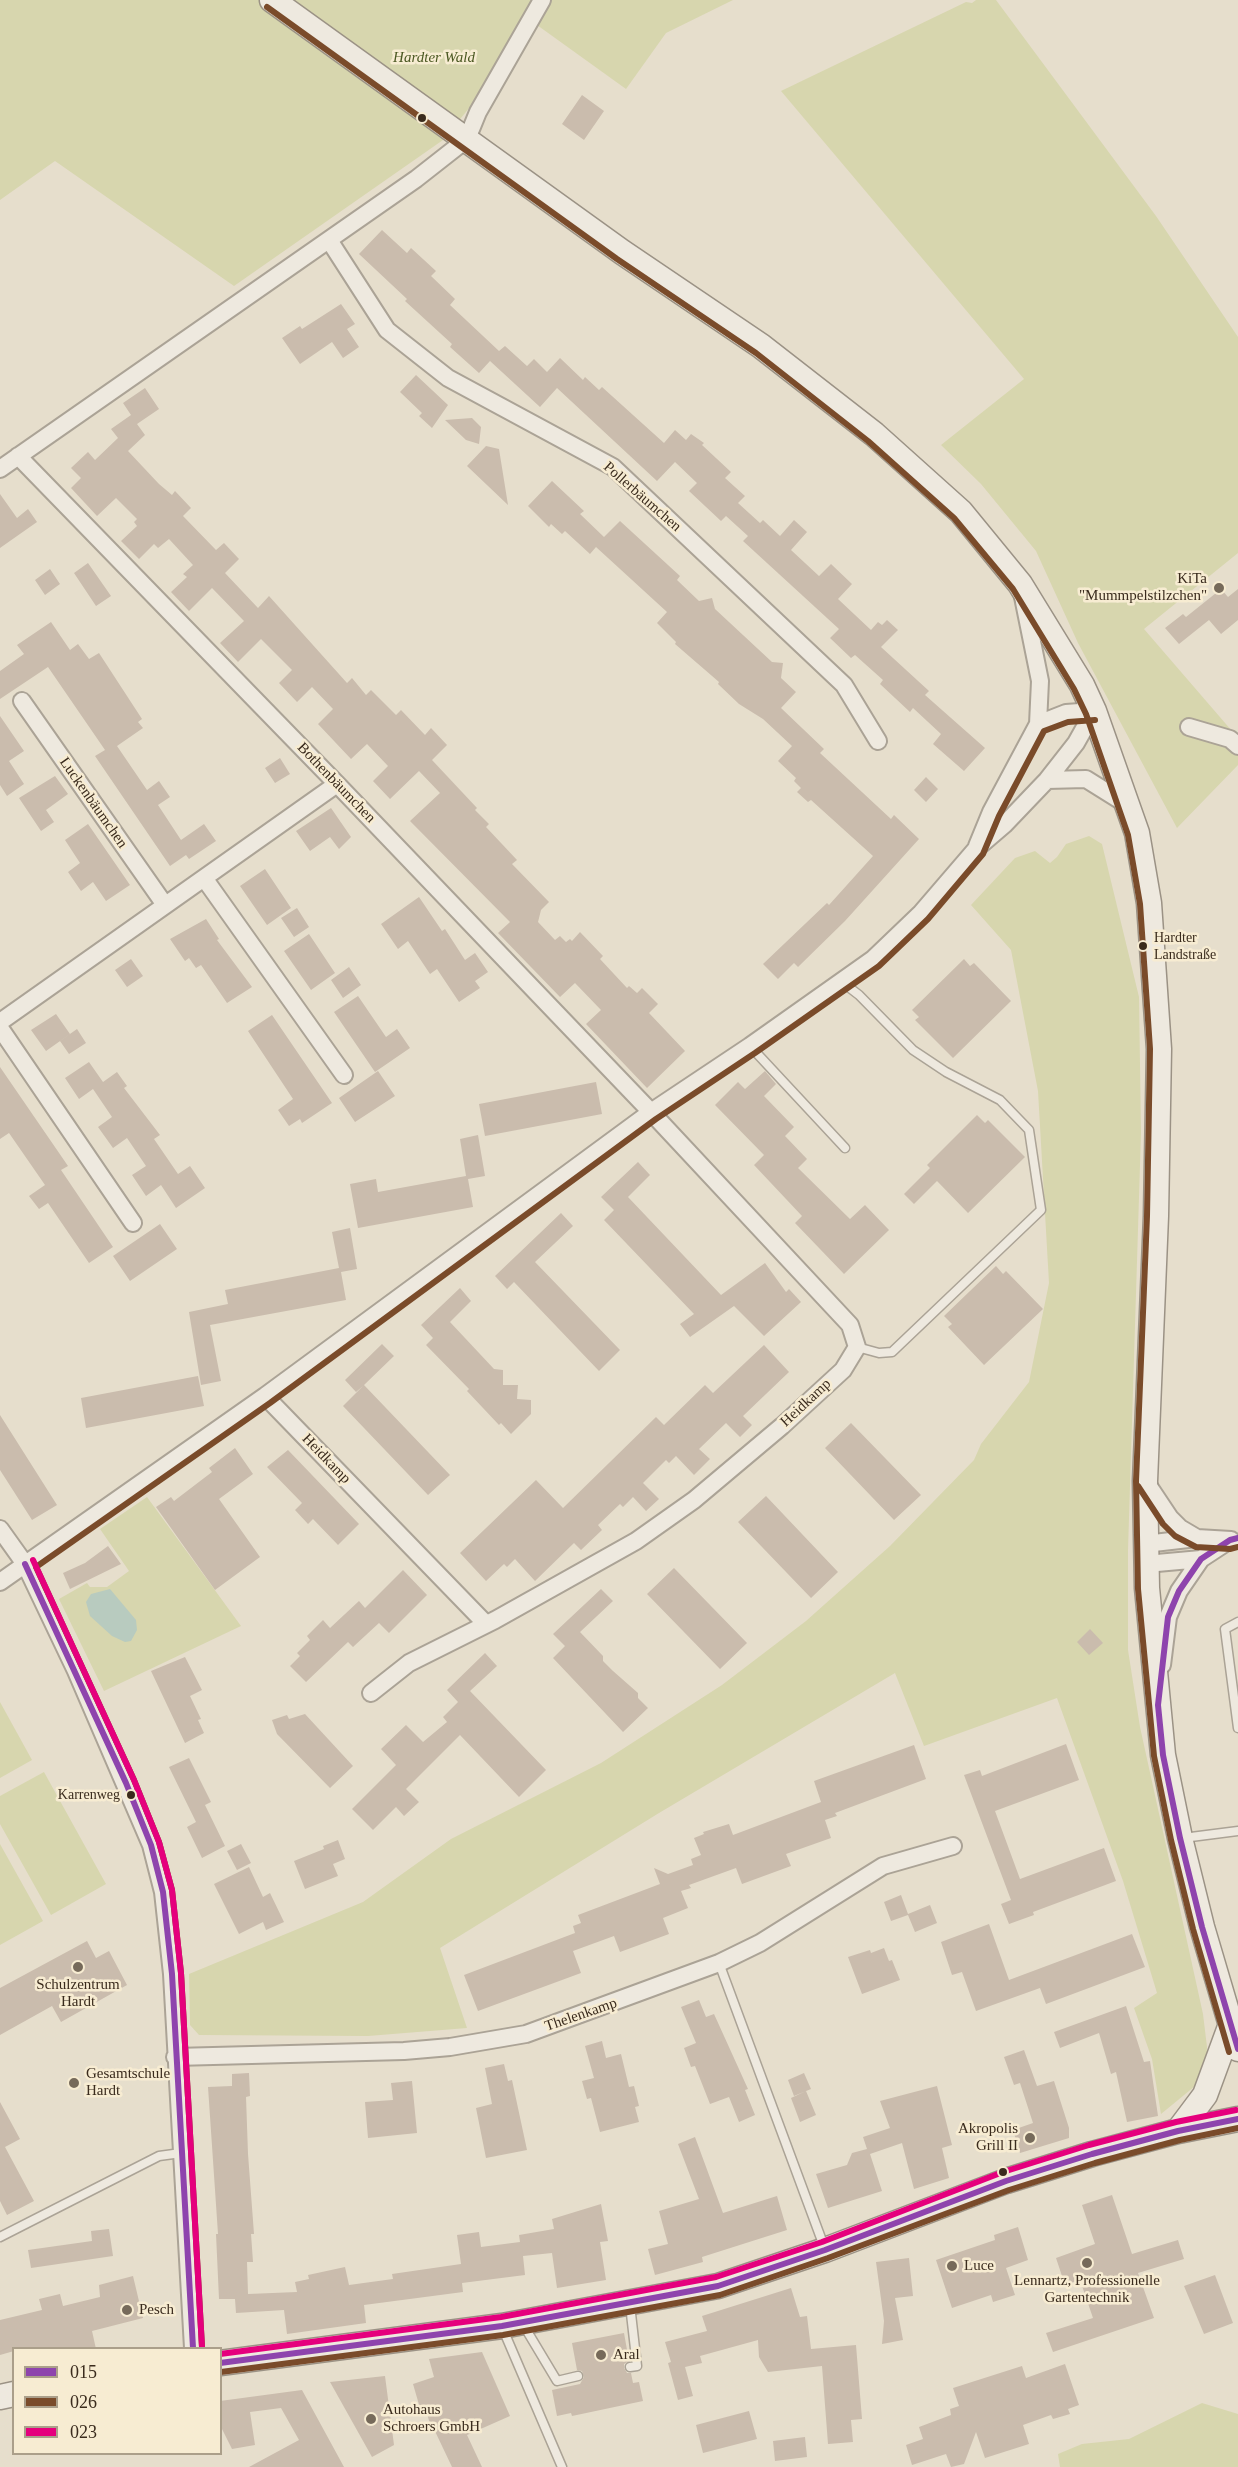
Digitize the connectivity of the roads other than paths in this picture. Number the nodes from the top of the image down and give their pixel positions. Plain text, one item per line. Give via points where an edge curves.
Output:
1 (272, 0) edge
2 (542, 0) edge
3 (467, 139) junction
4 (329, 240) junction
5 (18, 456) junction
6 (0, 469) edge
7 (1020, 584) junction
8 (22, 701) dead end
9 (1094, 711) junction
10 (1038, 724) junction
11 (1189, 727) dead end
12 (879, 741) dead end
13 (1238, 746) edge
14 (1047, 780) junction
15 (337, 784) junction
16 (1126, 804) junction
17 (976, 849) junction
18 (204, 878) junction
19 (165, 905) junction
20 (842, 982) junction
21 (0, 1022) edge
22 (0, 1028) edge
23 (750, 1046) junction
24 (345, 1074) dead end
25 (651, 1112) junction
26 (845, 1148) dead end
27 (133, 1223) dead end
28 (857, 1347) junction
29 (265, 1396) junction
30 (1145, 1481) junction
31 (0, 1529) edge
32 (1197, 1538) junction
33 (1234, 1539) edge
34 (1146, 1554) junction
35 (1201, 1559) junction
36 (25, 1564) junction
37 (0, 1582) edge
38 (1238, 1622) edge
39 (486, 1624) junction
40 (371, 1693) dead end
41 (1158, 1705) junction
42 (1238, 1728) edge
43 (1238, 1831) edge
44 (1180, 1838) junction
45 (953, 1846) dead end
46 (719, 1963) junction
47 (1234, 2038) edge
48 (175, 2057) junction
49 (1238, 2119) edge
50 (1178, 2131) junction
51 (181, 2153) junction
52 (0, 2237) edge
53 (825, 2250) junction
54 (630, 2304) junction
55 (512, 2324) junction
56 (193, 2347) edge
57 (222, 2363) edge
58 (630, 2367) dead end
59 (578, 2376) dead end
60 (562, 2467) edge

1 - 3 main road
2 - 3 street via 478,112
3 - 4 street
3 - 7 main road via 622,252 761,346 874,434 961,512
4 - 5 street
4 - 12 street, Pollerbäumchen via 387,330 448,378 613,467 844,685
5 - 6 street
5 - 15 street, Bothenbäumchen
7 - 9 main road
7 - 10 street via 1040,681
8 - 19 street, Luckenbäumchen
9 - 10 street via 1066,713
9 - 14 street via 1076,743
9 - 16 main road
10 - 17 street via 991,812
11 - 13 street via 1230,739
14 - 16 street via 1086,779
14 - 17 street
15 - 18 street
15 - 25 street, Bothenbäumchen
16 - 30 main road via 1137,832 1149,903 1159,1049
17 - 20 street via 921,913 873,959
18 - 19 street
18 - 24 street
19 - 21 street
20 - 23 street
20 - 28 lane via 913,1050 945,1072 1000,1100 1029,1130 1041,1210 892,1352
22 - 27 street
23 - 25 street
23 - 26 lane
25 - 28 street via 850,1325
25 - 29 street
28 - 39 street, Heidkamp via 843,1370 694,1500 636,1541
29 - 36 street
29 - 39 street, Heidkamp
30 - 32 street via 1170,1518
30 - 34 main road
31 - 36 street
32 - 33 street
32 - 34 street
33 - 35 street
34 - 35 street
34 - 41 main road
35 - 41 street via 1179,1591 1168,1617
36 - 37 street
36 - 48 street via 152,1845 168,1935
38 - 42 lane via 1225,1629
39 - 40 street, Heidkamp via 409,1663
41 - 44 main road via 1163,1755
43 - 44 lane
44 - 47 main road
45 - 46 street, Thelenkamp via 883,1866 760,1943
46 - 48 street, Thelenkamp via 526,2034 404,2051
46 - 53 lane
47 - 50 main road via 1205,2095
48 - 51 street
49 - 50 main road
50 - 53 main road via 1006,2181
51 - 52 lane via 159,2156
51 - 56 street
53 - 54 main road via 718,2286
54 - 55 main road
54 - 58 lane via 637,2366
55 - 57 main road
55 - 59 lane via 557,2381
55 - 60 lane

